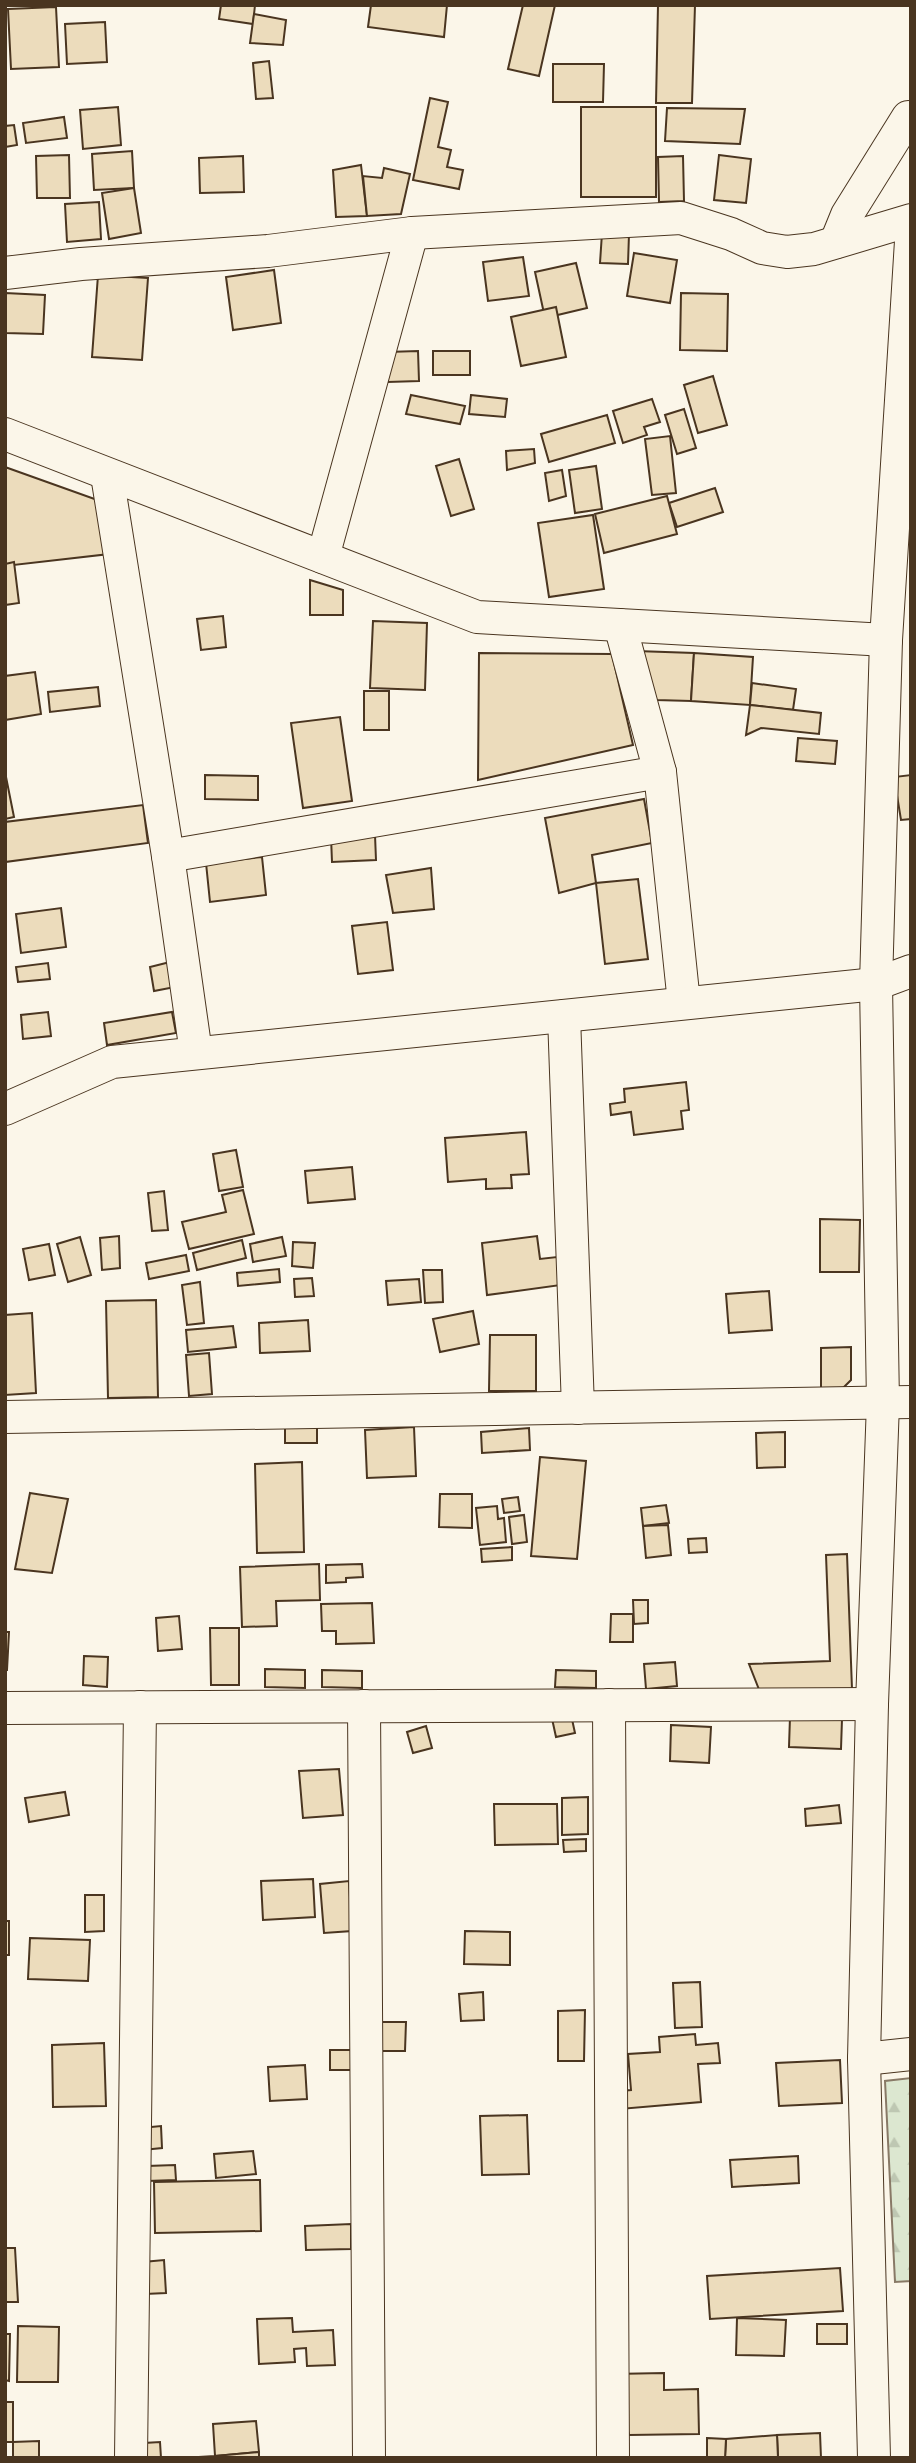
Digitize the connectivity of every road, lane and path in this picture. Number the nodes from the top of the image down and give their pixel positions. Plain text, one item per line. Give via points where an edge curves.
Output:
1 (910, 111) edge
2 (911, 220) edge
3 (412, 233) junction
4 (911, 241) edge
5 (836, 242) junction
6 (5, 274) edge
7 (5, 434) edge
8 (107, 475) junction
9 (323, 557) junction
10 (620, 625) junction
11 (886, 640) junction
12 (660, 772) junction
13 (168, 856) junction
14 (911, 971) edge
15 (876, 984) junction
16 (684, 1003) junction
17 (564, 1016) junction
18 (196, 1053) junction
19 (5, 1109) edge
20 (897, 1402) edge
21 (578, 1408) junction
22 (5, 1417) edge
23 (872, 1704) junction
24 (609, 1705) junction
25 (365, 1706) junction
26 (140, 1707) junction
27 (5, 1708) edge
28 (911, 2054) edge
29 (864, 2059) junction
30 (131, 2458) edge
31 (369, 2458) edge
32 (613, 2458) edge
33 (874, 2458) edge

1 - 5 street via 847,215
2 - 5 street
3 - 5 street via 681,218 762,248 787,252
3 - 6 street
3 - 9 street
4 - 11 street
7 - 8 street
8 - 9 street
8 - 13 street
9 - 10 street via 477,617
10 - 11 street
10 - 12 street
11 - 15 street
12 - 13 street
12 - 16 street
13 - 18 street
14 - 15 street
15 - 16 street
15 - 20 street
16 - 17 street
17 - 18 street
17 - 21 street
18 - 19 street via 112,1062
20 - 21 street
20 - 23 street
21 - 22 street
23 - 24 street
23 - 29 street
24 - 25 street
24 - 32 street
25 - 26 street
25 - 31 street
26 - 27 street
26 - 30 street
28 - 29 street
29 - 33 street

